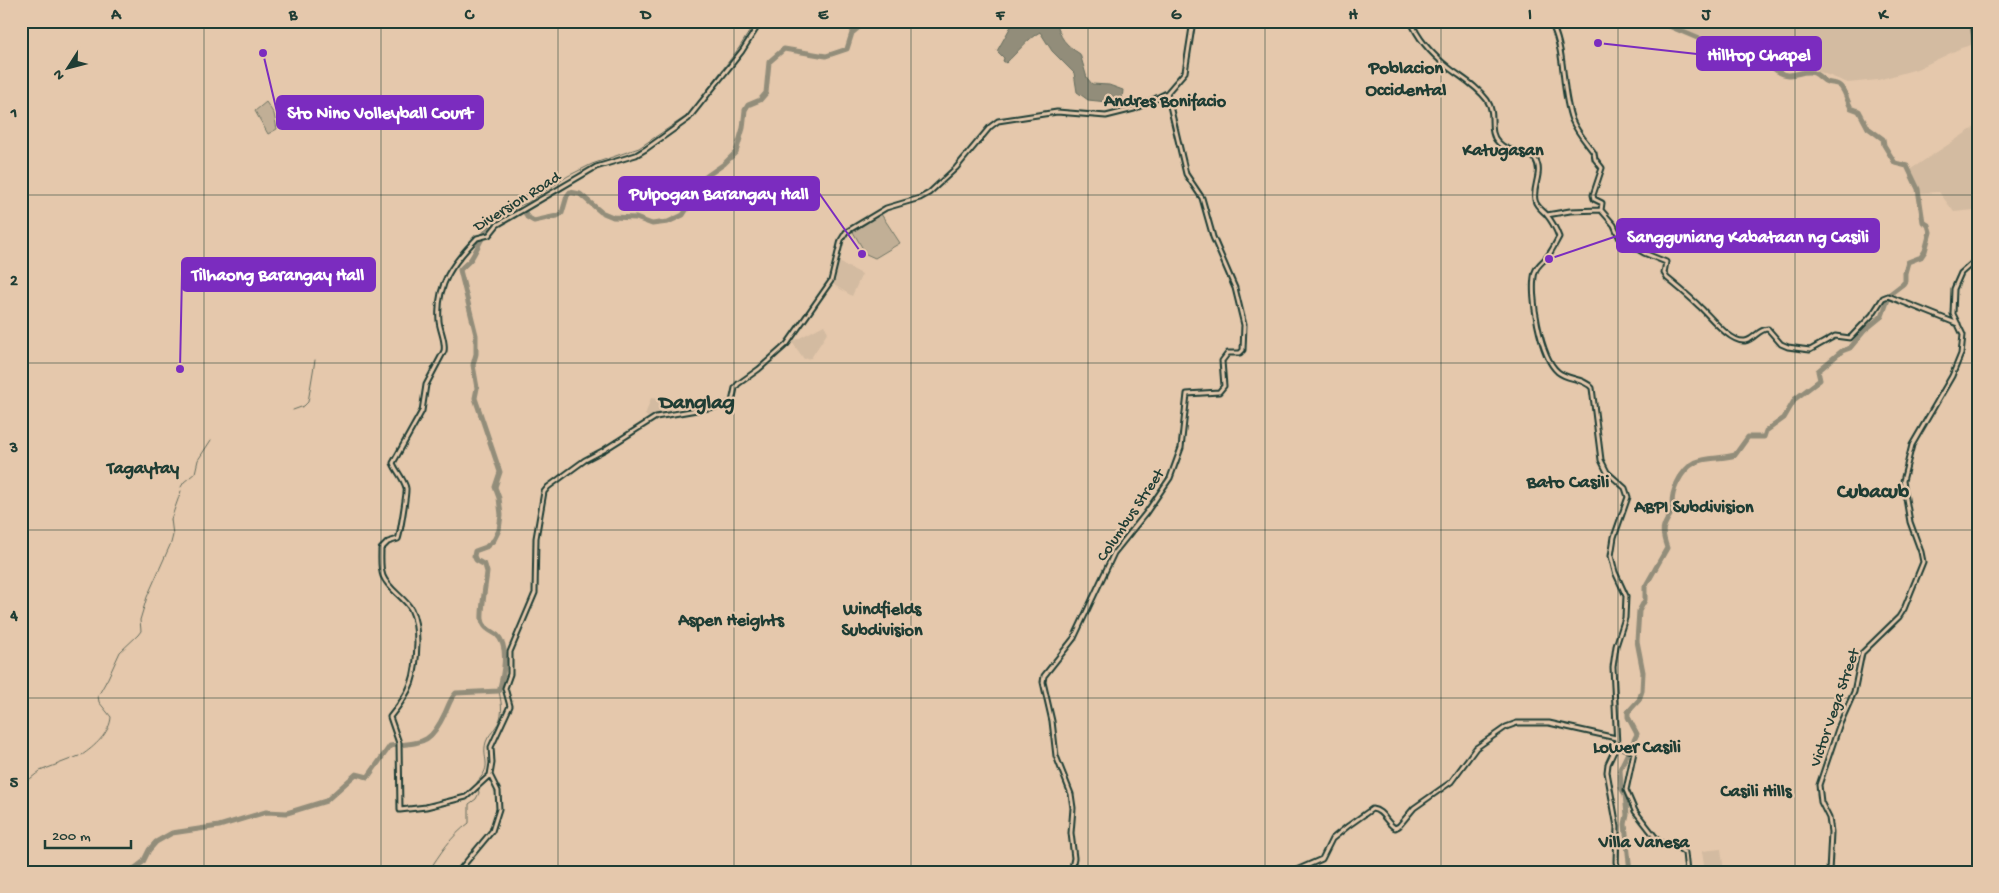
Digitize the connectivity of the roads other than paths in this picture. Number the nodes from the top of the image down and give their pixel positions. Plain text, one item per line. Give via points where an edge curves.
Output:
1 (761, 21) edge
2 (1193, 21) edge
3 (1411, 21) edge
4 (1555, 21) edge
5 (1974, 21) edge
6 (1978, 76) edge
7 (1167, 93) junction
8 (1601, 210) junction
9 (1547, 215) junction
10 (1978, 258) edge
11 (1958, 324) junction
12 (1616, 738) junction
13 (1617, 745) junction
14 (490, 775) junction
15 (458, 872) edge
16 (1071, 872) edge
17 (1292, 872) edge
18 (1619, 872) edge
19 (1687, 872) edge
20 (1830, 872) edge

1 - 14 street, Diversion Road via 742,51 688,119 646,150 596,167 497,226 470,245 443,284 439,310 444,351 426,385 422,411 393,463 407,491 401,534 381,549 385,579 411,610 416,624 418,658 408,691 390,717 400,750 400,810 457,801
2 - 7 street via 1185,72
3 - 9 street via 1436,56 1487,99 1493,117 1492,133 1498,142 1510,151 1530,155 1536,161 1539,175 1535,200
4 - 8 street via 1553,27 1560,44 1572,120 1602,168 1592,194 1602,203
5 - 6 main road
7 - 14 street via 1134,110 1106,116 1057,112 1022,119 1007,118 994,123 956,168 929,193 886,208 843,235 831,281 791,338 735,388 732,402 662,415 574,468 544,492 536,538 535,593 510,652 510,674 505,688 510,706 492,742
7 - 16 street, Columbus Street via 1186,174 1202,198 1213,237 1235,288 1244,325 1243,346 1240,353 1232,352 1223,358 1224,386 1221,390 1217,393 1187,394 1181,448 1170,478 1114,553 1074,638 1044,676 1056,752 1073,808 1074,858
8 - 9 street
8 - 11 street via 1614,225 1620,239 1666,262 1664,273 1667,278 1739,341 1750,340 1768,328 1781,344 1810,350 1838,336 1850,338 1883,298 1889,296
9 - 12 street via 1559,238 1534,275 1541,340 1557,371 1592,388 1601,460 1607,472 1625,488 1628,497 1611,556 1626,596 1625,618 1613,667
10 - 11 street, Victor Vega Street via 1961,273 1956,283 1953,297
11 - 20 street, Victor Vega Street via 1963,335 1961,354 1952,376 1912,445 1903,481 1910,522 1922,562 1900,617 1862,653 1854,692 1819,785 1831,832
12 - 13 street
12 - 17 street via 1549,723 1506,726 1476,748 1451,782 1414,808 1398,826 1391,826 1379,812 1372,810 1332,839 1322,858
13 - 18 street via 1608,764 1608,776 1617,826 1616,862
13 - 19 street via 1634,752 1626,790 1630,802 1659,842 1685,853
14 - 15 street via 500,800 495,826

